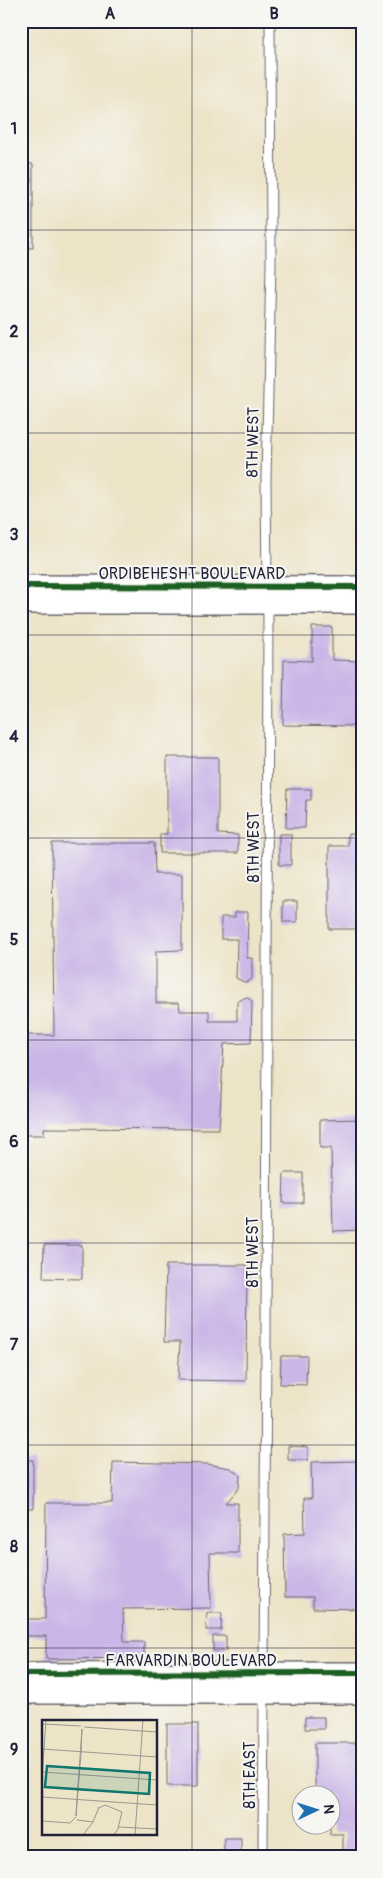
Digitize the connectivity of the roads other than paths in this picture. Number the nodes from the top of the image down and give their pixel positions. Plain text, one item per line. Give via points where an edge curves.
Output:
1 (270, 21) edge
2 (21, 586) edge
3 (362, 587) edge
4 (267, 595) junction
5 (21, 603) edge
6 (362, 603) edge
7 (362, 1673) edge
8 (21, 1674) edge
9 (264, 1683) junction
10 (21, 1693) edge
11 (362, 1693) edge
12 (264, 1857) edge

1 - 4 lane, 8TH WEST
2 - 4 street, ORDIBEHESHT BOULEVARD
3 - 4 street, ORDIBEHESHT BOULEVARD
4 - 5 street, ORDIBEHESHT BOULEVARD
4 - 6 street, ORDIBEHESHT BOULEVARD
4 - 9 lane, 8TH WEST
7 - 9 street, FARVARDIN BOULEVARD
8 - 9 street, FARVARDIN BOULEVARD
9 - 10 street, FARVARDIN BOULEVARD
9 - 11 street, FARVARDIN BOULEVARD
9 - 12 lane, 8TH EAST

